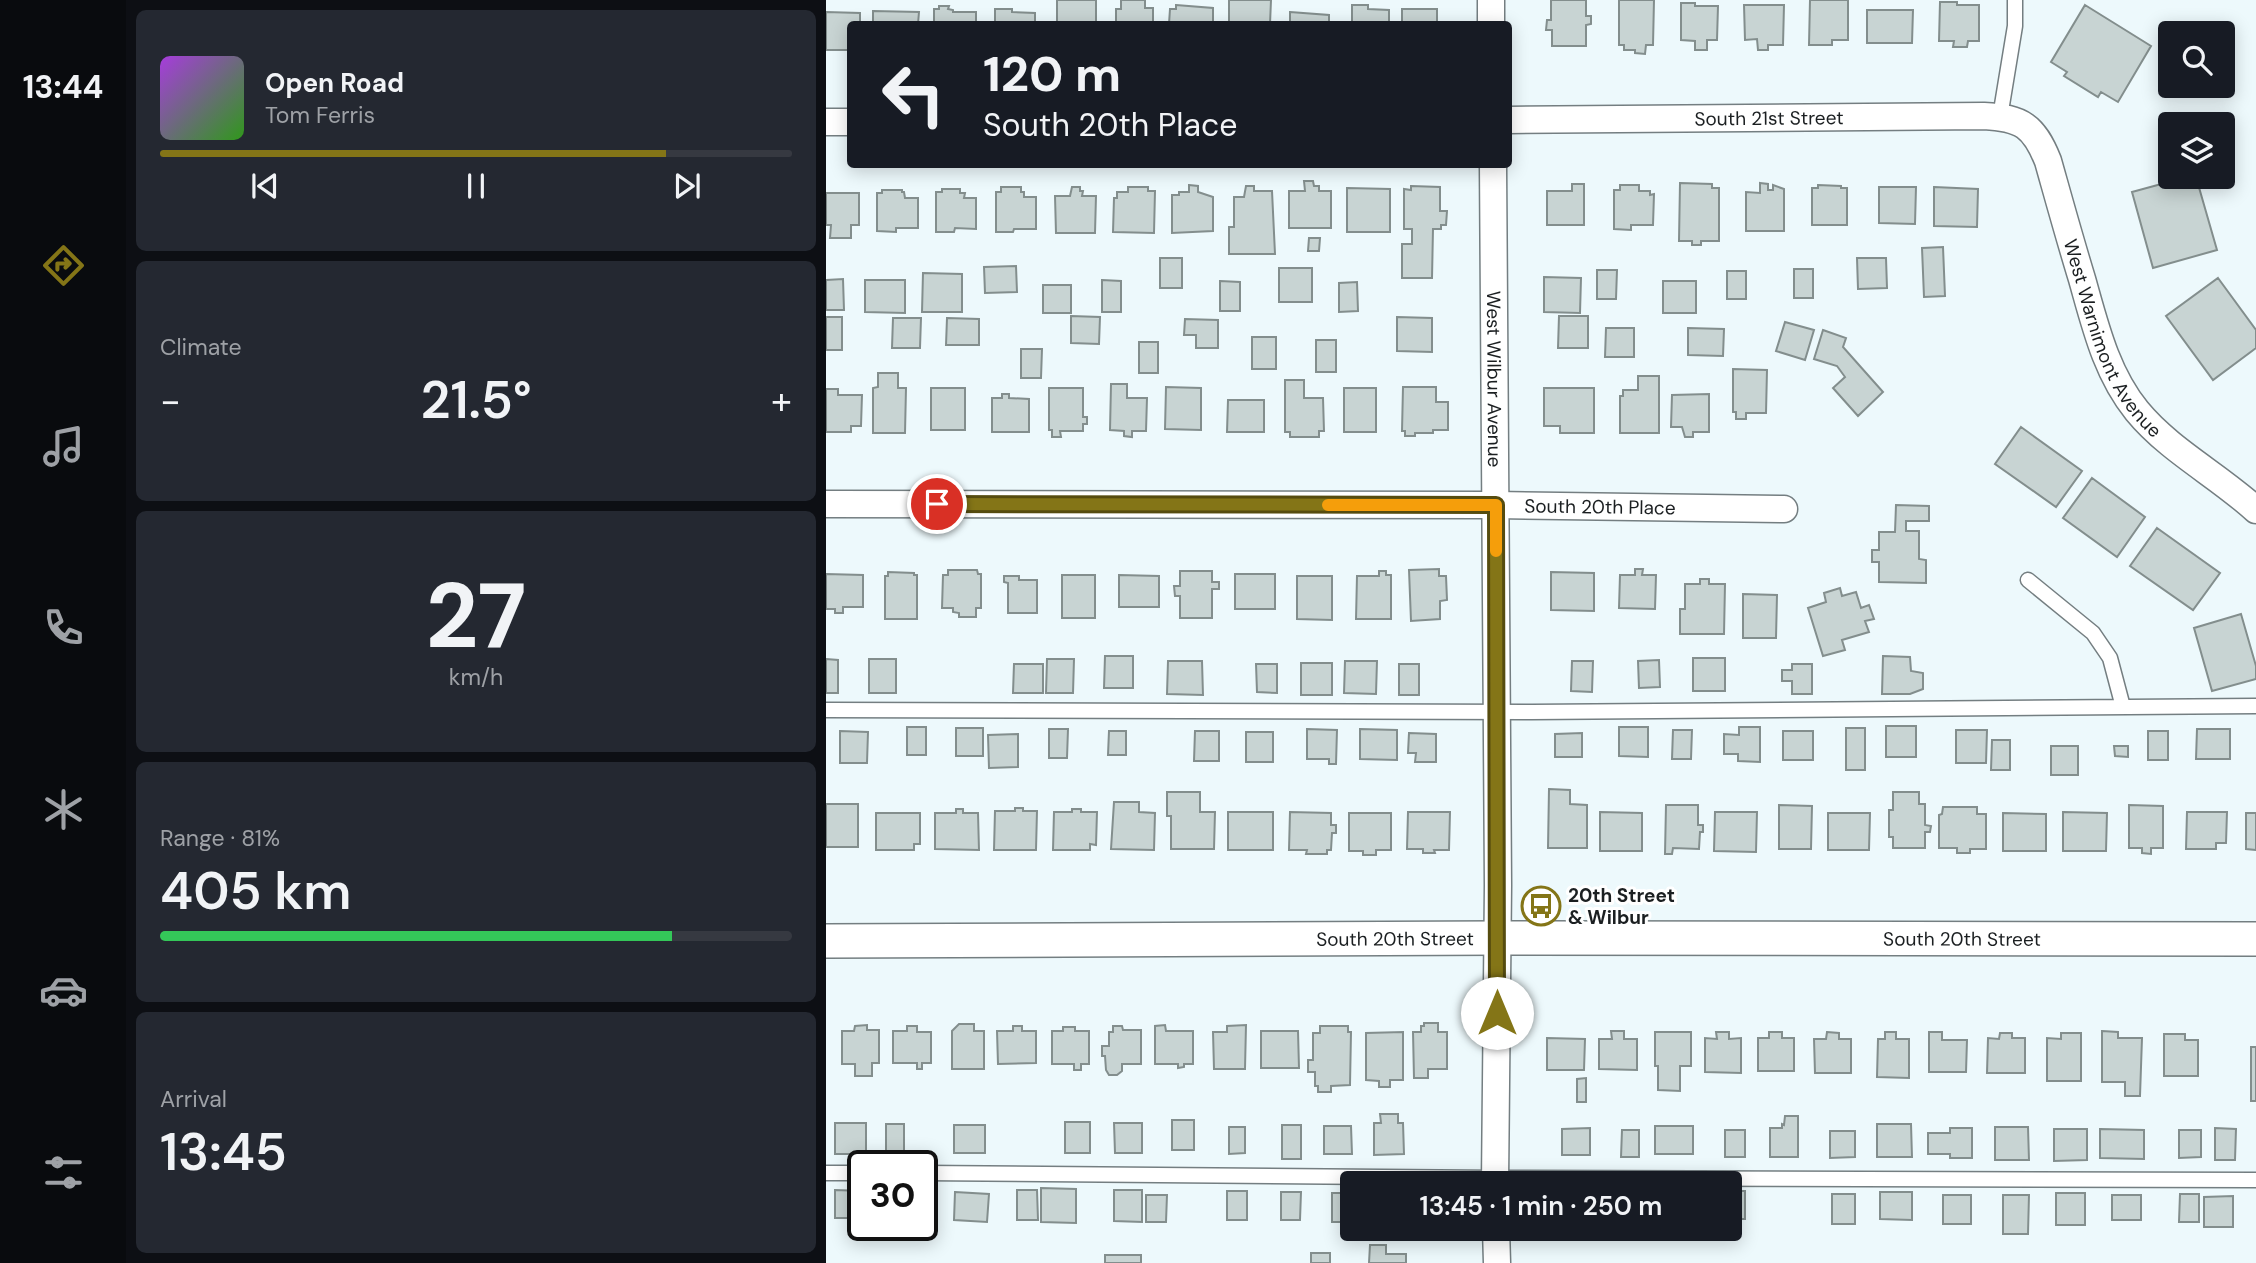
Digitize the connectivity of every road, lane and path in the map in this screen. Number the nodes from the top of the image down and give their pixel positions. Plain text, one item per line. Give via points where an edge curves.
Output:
1 (1490, 0) edge
2 (2015, 0) edge
3 (1491, 21) edge
4 (2000, 117) junction
5 (1512, 120) edge
6 (826, 122) edge
7 (847, 122) edge
8 (2026, 127) joint
9 (1493, 168) edge
10 (826, 504) edge
11 (1496, 505) junction
12 (1784, 509) dead end
13 (2256, 510) edge
14 (2028, 580) dead end
15 (2256, 706) edge
16 (2123, 707) junction
17 (826, 710) edge
18 (1497, 711) junction
19 (1498, 938) junction
20 (2256, 939) edge
21 (826, 941) edge
22 (1495, 1171) edge
23 (826, 1173) edge
24 (847, 1173) edge
25 (938, 1173) edge
26 (1340, 1178) edge
27 (1742, 1180) edge
28 (2256, 1180) edge
29 (1496, 1241) edge
30 (1497, 1263) edge

1 - 3 street
2 - 4 lane
4 - 5 street, South 21st Street
4 - 8 street, South 21st Street
6 - 7 street
8 - 13 street, West Warnimont Avenue via 2038,138 2048,161 2099,340 2115,379 2137,411 2168,442
9 - 11 street, West Wilbur Avenue
10 - 11 street, South 20th Place
11 - 12 street, South 20th Place
11 - 18 street, West Wilbur Avenue
14 - 16 lane via 2093,633 2110,658
15 - 16 lane
16 - 18 lane
17 - 18 lane
18 - 19 street, West Wilbur Avenue
19 - 20 street, South 20th Street
19 - 21 street, South 20th Street
19 - 22 street, West Wilbur Avenue
23 - 24 lane
25 - 26 lane
27 - 28 lane
29 - 30 street

